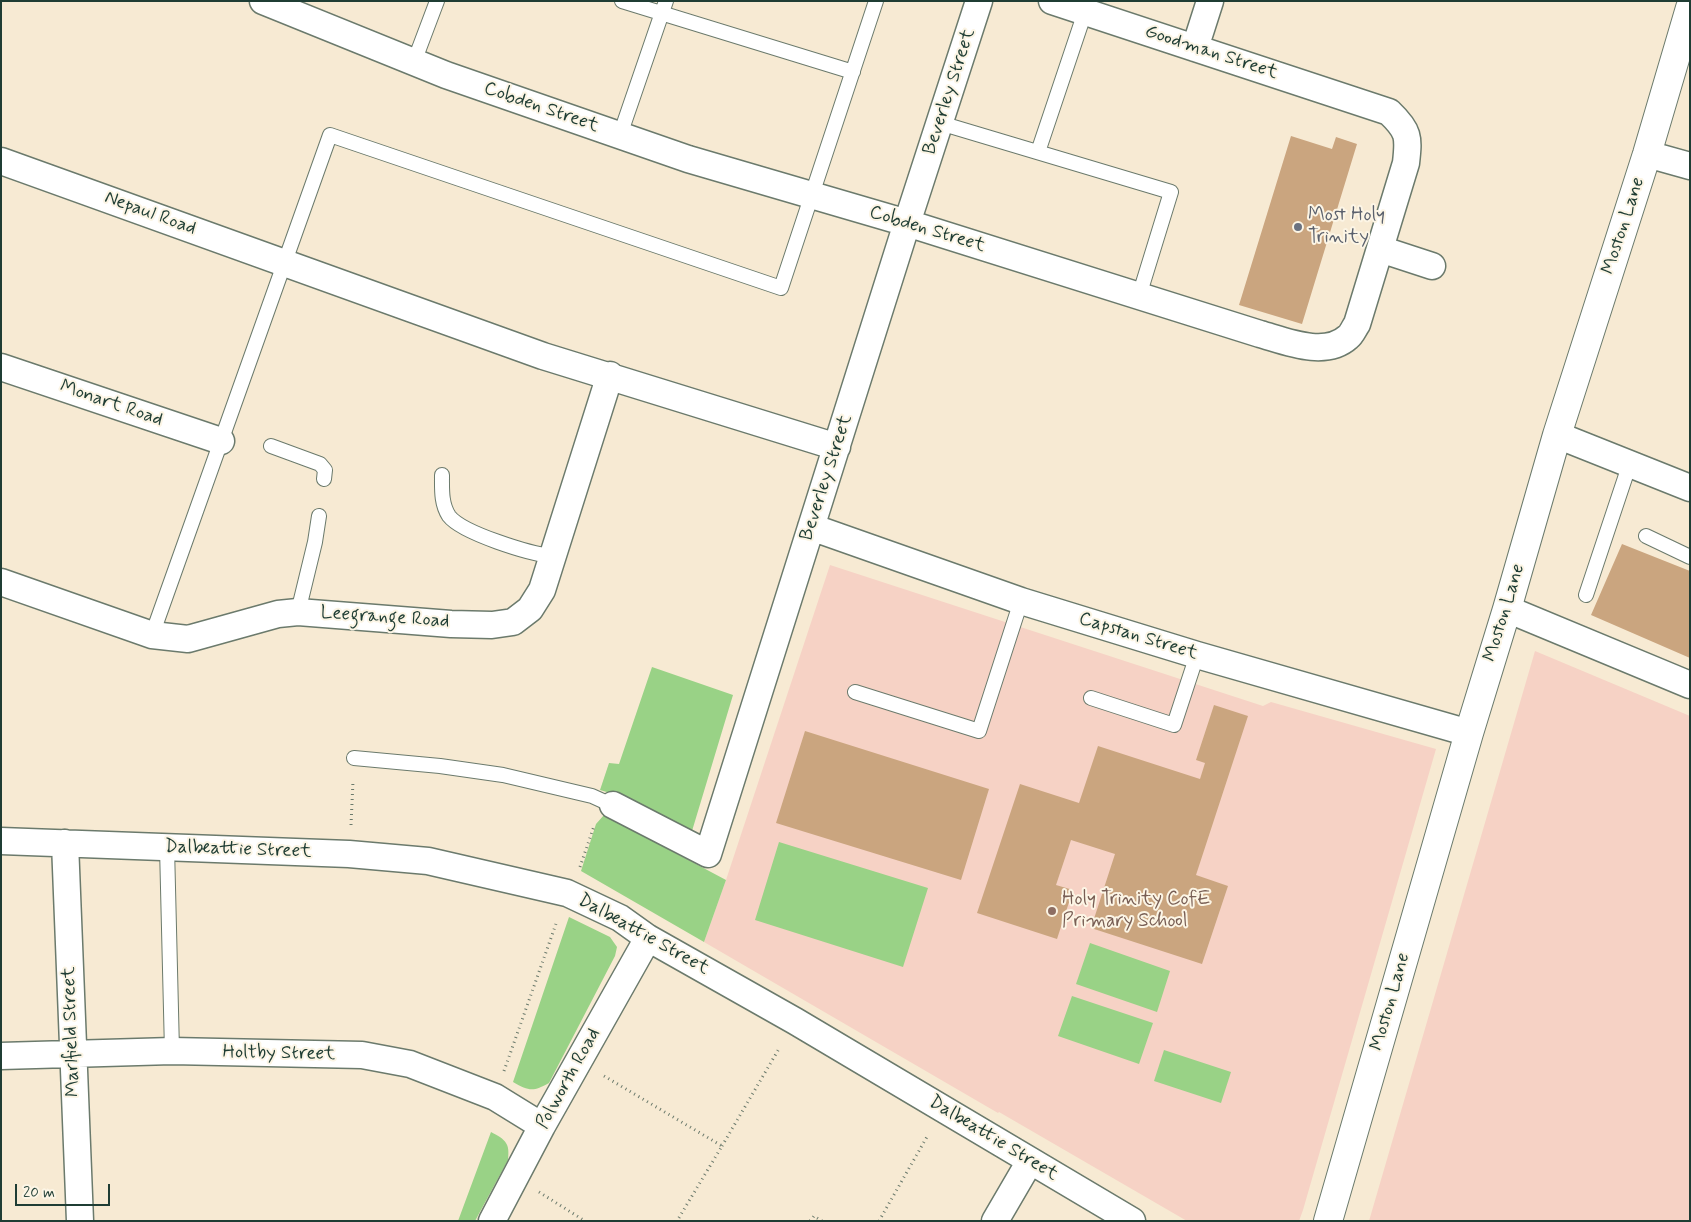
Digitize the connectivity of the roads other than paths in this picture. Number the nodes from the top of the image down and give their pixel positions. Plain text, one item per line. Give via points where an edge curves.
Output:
1 (263, 1) edge
2 (437, 1) edge
3 (622, 1) edge
4 (876, 1) edge
5 (979, 1) edge
6 (1052, 1) edge
7 (1210, 1) edge
8 (664, 7) edge
9 (1690, 8) edge
10 (1085, 12) junction
11 (1195, 48) junction
12 (414, 62) junction
13 (853, 72) junction
14 (1369, 106) joint
15 (940, 123) junction
16 (620, 136) junction
17 (1038, 152) junction
18 (1647, 154) junction
19 (1, 161) edge
20 (1690, 166) edge
21 (812, 196) junction
22 (907, 223) junction
23 (1380, 249) junction
24 (292, 265) junction
25 (1432, 266) dead end
26 (1139, 296) junction
27 (1, 367) edge
28 (610, 375) junction
29 (1557, 435) junction
30 (221, 441) junction
31 (271, 446) dead end
32 (836, 447) junction
33 (1630, 463) junction
34 (442, 475) dead end
35 (324, 479) dead end
36 (1690, 488) edge
37 (320, 516) dead end
38 (811, 527) junction
39 (1646, 536) dead end
40 (552, 556) junction
41 (1690, 557) edge
42 (1, 582) edge
43 (1586, 595) dead end
44 (1021, 601) junction
45 (1507, 610) junction
46 (298, 612) junction
47 (152, 635) junction
48 (1197, 655) junction
49 (1690, 685) edge
50 (855, 692) dead end
51 (1091, 698) dead end
52 (1469, 733) junction
53 (354, 758) road end
54 (608, 803) joint
55 (1, 841) edge
56 (65, 844) junction
57 (167, 847) junction
58 (648, 938) junction
59 (172, 1051) junction
60 (73, 1054) junction
61 (1, 1056) edge
62 (542, 1126) junction
63 (1030, 1161) junction
64 (80, 1221) edge
65 (492, 1221) edge
66 (995, 1221) edge
67 (1132, 1221) edge
68 (1328, 1221) edge

1 - 12 street, Cobden Street
2 - 12 lane
3 - 8 lane
4 - 13 lane
5 - 15 street, Beverley Street
6 - 10 street, Goodman Street
7 - 11 street
8 - 13 lane
8 - 16 lane
9 - 18 street, Moston Lane
10 - 11 street, Goodman Street
10 - 17 lane
11 - 14 street, Goodman Street
12 - 16 street, Cobden Street
13 - 21 lane
14 - 23 street, Cobden Street via 1389,112 1401,124 1408,142 1406,163
15 - 17 lane
15 - 22 street, Beverley Street
16 - 21 street, Cobden Street
17 - 26 lane via 1170,192
18 - 20 street
18 - 29 street, Moston Lane
19 - 24 street, Nepaul Road
21 - 22 street, Cobden Street
21 - 24 lane via 781,288 330,135
22 - 26 street, Cobden Street
22 - 32 street, Beverley Street
23 - 25 street
23 - 26 street, Cobden Street via 1357,324 1349,337 1325,347 1260,334
24 - 28 street, Nepaul Road via 543,356
24 - 30 lane
27 - 30 street, Monart Road
28 - 32 street, Nepaul Road
28 - 40 street, Leegrange Road
29 - 33 street
29 - 45 street, Moston Lane
30 - 47 lane
31 - 35 lane via 320,464 325,470
32 - 38 street, Beverley Street
33 - 36 street
33 - 43 lane
34 - 40 lane via 441,491 450,517 496,541
37 - 46 lane
38 - 44 street, Capstan Street
38 - 54 street, Beverley Street via 708,854
39 - 41 lane
40 - 46 street, Leegrange Road via 542,590 530,609 513,622 451,624
42 - 47 street, Leegrange Road
44 - 48 street, Capstan Street
44 - 50 lane via 979,731
45 - 49 street
45 - 52 street, Moston Lane
46 - 47 street, Leegrange Road via 278,614 188,640
48 - 51 lane via 1174,725
48 - 52 street, Capstan Street
52 - 68 street, Moston Lane
53 - 54 lane via 503,775 592,796
55 - 56 street, Dalbeattie Street
56 - 57 street, Dalbeattie Street
56 - 60 street, Marlfield Street
57 - 58 street, Dalbeattie Street via 349,854 428,861 567,893 620,918
57 - 59 lane
58 - 62 street, Polworth Road
58 - 63 street, Dalbeattie Street
59 - 60 street, Holtby Street
59 - 62 street, Holtby Street via 362,1055 410,1064 495,1097
60 - 61 street, Holtby Street
60 - 64 street, Marlfield Street
62 - 65 street, Polworth Road
63 - 66 street
63 - 67 street, Dalbeattie Street

